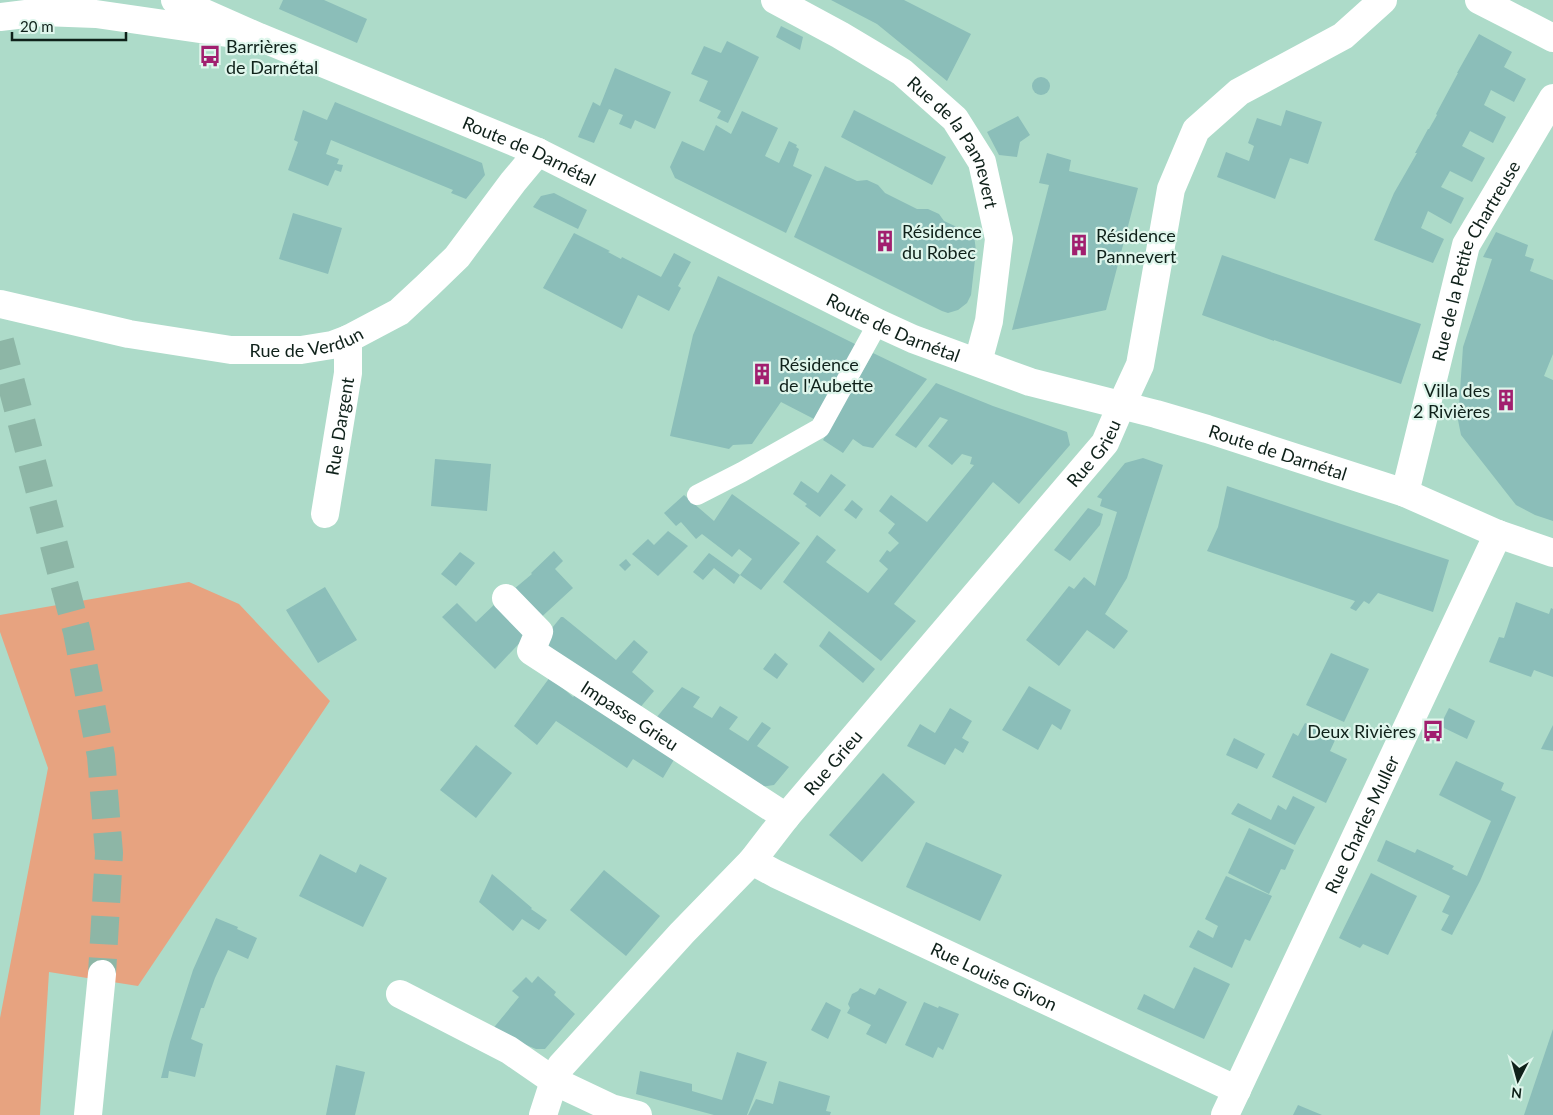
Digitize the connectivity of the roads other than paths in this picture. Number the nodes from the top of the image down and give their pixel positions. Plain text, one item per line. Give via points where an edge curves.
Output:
1 (7, 0) edge
2 (175, 0) edge
3 (775, 0) edge
4 (1383, 0) edge
5 (1479, 0) edge
6 (0, 10) edge
7 (0, 17) edge
8 (259, 37) junction
9 (1553, 38) edge
10 (1553, 98) edge
11 (538, 152) junction
12 (0, 304) edge
13 (878, 323) junction
14 (348, 340) junction
15 (978, 362) junction
16 (1121, 406) junction
17 (1405, 493) junction
18 (697, 495) dead end
19 (325, 514) dead end
20 (1498, 534) junction
21 (1553, 552) edge
22 (506, 598) dead end
23 (786, 817) junction
24 (752, 861) junction
25 (102, 974) tunnel mouth
26 (400, 994) dead end
27 (554, 1081) junction
28 (1237, 1090) junction
29 (88, 1115) edge
30 (543, 1115) edge
31 (638, 1115) edge
32 (1225, 1115) edge

1 - 6 street
2 - 8 street, Route de Darnétal
3 - 15 street, Rue de la Pannevert via 902,72 955,119 982,162 999,239 989,321
4 - 16 street via 1343,36 1239,92 1196,130 1171,189 1140,365
5 - 9 street
7 - 8 street, Route de Darnétal via 42,12 96,14
8 - 11 street, Route de Darnétal
10 - 17 street, Rue de la Petite Chartreuse via 1466,245
11 - 13 street, Route de Darnétal
11 - 14 street, Rue de Verdun via 457,257 399,312
12 - 14 street, Rue de Verdun via 129,334 231,350 301,350 332,346
13 - 15 street, Route de Darnétal
13 - 18 lane via 820,428
14 - 19 street, Rue Dargent via 348,373
15 - 16 street, Route de Darnétal via 1030,382
16 - 17 street, Route de Darnétal via 1207,429
16 - 23 street, Rue Grieu via 1105,443
17 - 20 street, Route de Darnétal
20 - 21 street, Route de Darnétal
20 - 28 street, Rue Charles Muller
22 - 23 street, Impasse Grieu via 539,632 531,651
23 - 24 street, Rue Grieu
24 - 27 street, Rue Grieu via 561,1066
24 - 28 street, Rue Louise Givon
25 - 29 street
26 - 27 street via 510,1050
27 - 30 street, Rue Grieu
27 - 31 street via 611,1108
28 - 32 street, Rue Charles Muller

